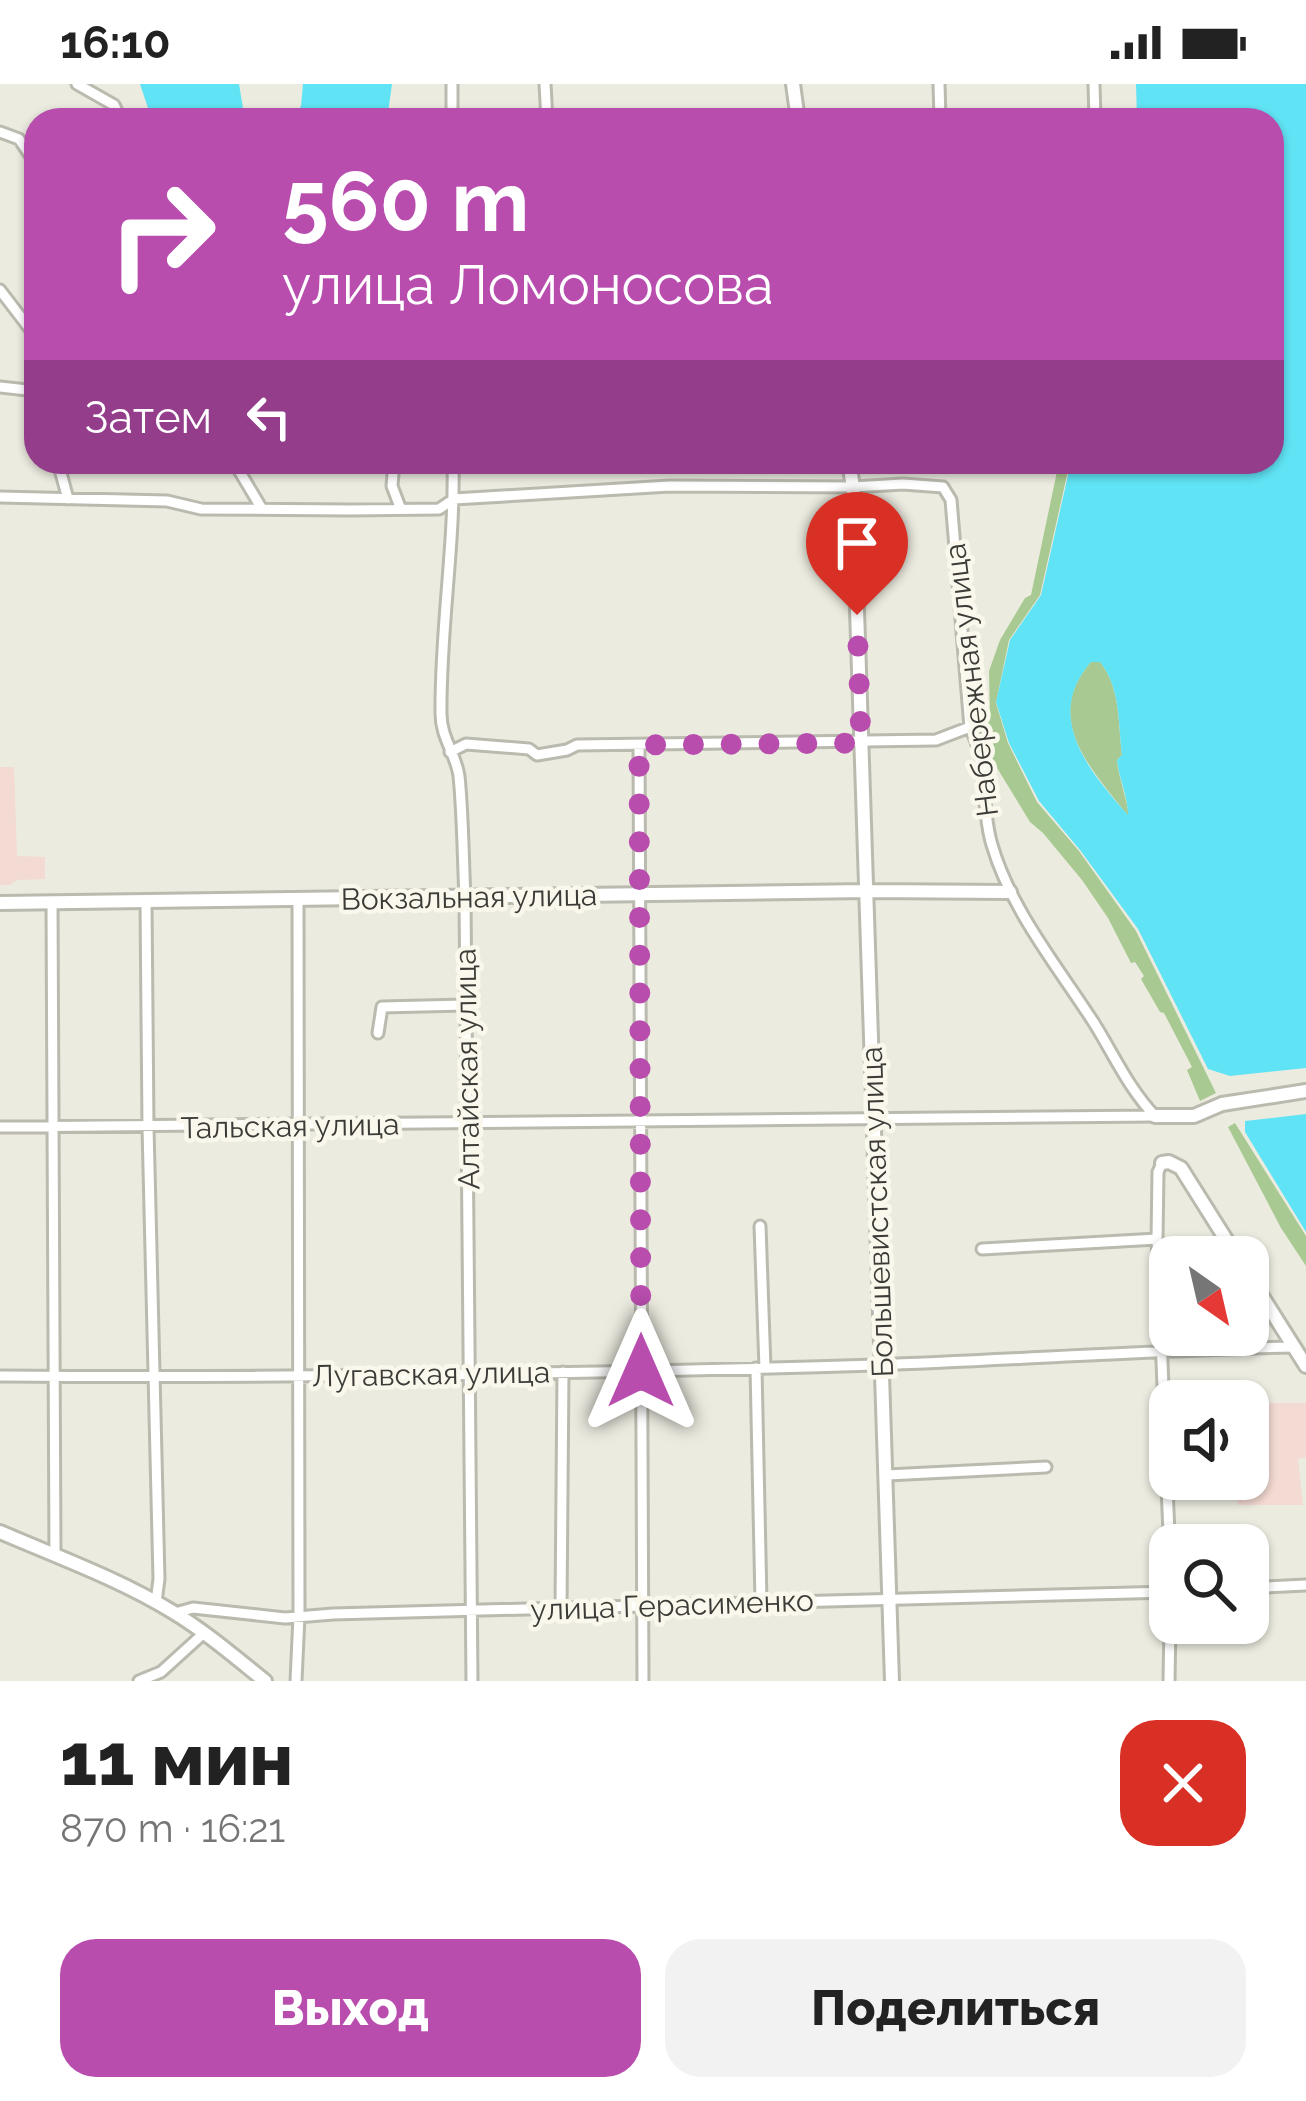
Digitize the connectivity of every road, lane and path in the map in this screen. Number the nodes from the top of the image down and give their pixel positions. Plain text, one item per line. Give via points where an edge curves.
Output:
1 (77, 84) edge
2 (115, 108) edge
3 (0, 290) edge
4 (24, 321) edge
5 (61, 474) edge
6 (240, 474) edge
7 (393, 474) edge
8 (454, 474) edge
9 (851, 474) edge
10 (853, 487) junction
11 (0, 497) edge
12 (68, 499) junction
13 (454, 499) junction
14 (400, 507) junction
15 (262, 509) junction
16 (970, 727) junction
17 (861, 743) junction
18 (639, 745) junction
19 (450, 752) junction
20 (866, 891) junction
21 (1010, 892) junction
22 (640, 894) junction
23 (465, 898) junction
24 (298, 899) junction
25 (52, 902) junction
26 (146, 902) junction
27 (0, 903) edge
28 (465, 1005) junction
29 (378, 1033) dead end
30 (1306, 1091) edge
31 (1139, 1100) junction
32 (1132, 1116) junction
33 (1155, 1116) junction
34 (874, 1117) junction
35 (640, 1123) junction
36 (297, 1125) junction
37 (468, 1125) junction
38 (0, 1127) edge
39 (55, 1127) junction
40 (148, 1127) junction
41 (1162, 1163) joint
42 (760, 1226) dead end
43 (1157, 1236) edge
44 (1224, 1236) edge
45 (1149, 1239) edge
46 (982, 1249) dead end
47 (1269, 1308) edge
48 (1293, 1347) junction
49 (1269, 1348) edge
50 (1149, 1351) edge
51 (1161, 1356) edge
52 (882, 1364) junction
53 (1306, 1366) edge
54 (761, 1368) junction
55 (641, 1371) junction
56 (563, 1372) junction
57 (471, 1375) junction
58 (0, 1376) edge
59 (54, 1376) junction
60 (152, 1376) junction
61 (298, 1376) junction
62 (1046, 1467) dead end
63 (887, 1475) junction
64 (1168, 1524) edge
65 (0, 1532) edge
66 (55, 1556) junction
67 (1306, 1585) edge
68 (1269, 1587) edge
69 (1149, 1593) edge
70 (890, 1599) junction
71 (156, 1602) junction
72 (760, 1602) junction
73 (643, 1606) junction
74 (561, 1608) junction
75 (471, 1611) junction
76 (174, 1613) junction
77 (299, 1616) junction
78 (204, 1633) junction
79 (1169, 1644) edge
80 (159, 1676) edge
81 (139, 1681) edge
82 (265, 1681) edge
83 (296, 1681) edge
84 (472, 1681) edge
85 (643, 1681) edge
86 (892, 1681) edge
87 (1168, 1681) edge

1 - 2 street
3 - 4 street
5 - 12 street
6 - 15 street
7 - 14 street
8 - 13 street, Алтайская улица
9 - 10 main road, Большевистская улица
10 - 13 street via 670,486
10 - 16 street, Набережная улица via 944,487 951,500
10 - 17 main road, Большевистская улица
11 - 12 street
12 - 15 street
13 - 14 street via 439,508
13 - 19 street, Алтайская улица via 441,674 442,736
14 - 15 street
16 - 17 street via 936,740
16 - 21 street, Набережная улица via 982,755 992,847
17 - 18 street
17 - 20 main road, Большевистская улица
18 - 19 street via 537,754 466,744
18 - 22 street
19 - 23 street, Алтайская улица via 458,770
20 - 21 main road, Вокзальная улица
20 - 22 main road, Вокзальная улица
20 - 34 main road, Большевистская улица
21 - 31 street, Набережная улица
22 - 23 main road, Вокзальная улица
22 - 35 street
23 - 24 main road, Вокзальная улица
23 - 28 street, Алтайская улица
24 - 26 main road, Вокзальная улица
24 - 36 street
25 - 26 main road, Вокзальная улица
25 - 27 main road, Вокзальная улица
25 - 39 street
26 - 40 street
28 - 29 street via 382,1006
28 - 37 street, Алтайская улица
30 - 33 main road via 1194,1116
31 - 32 street
31 - 33 street, Набережная улица
32 - 33 street, Тальская улица
32 - 34 street, Тальская улица
34 - 35 street, Тальская улица
34 - 52 main road, Большевистская улица
35 - 37 street, Тальская улица
35 - 55 street
36 - 37 street, Тальская улица
36 - 40 street, Тальская улица
36 - 61 street
37 - 57 street, Алтайская улица
38 - 39 street, Тальская улица
39 - 40 street, Тальская улица
39 - 59 street
40 - 60 street
41 - 43 street
41 - 44 main road via 1181,1168
42 - 54 street
45 - 46 street
47 - 48 main road
48 - 49 street, Лугавская улица
48 - 53 main road
50 - 52 street, Лугавская улица
51 - 64 street
52 - 54 street, Лугавская улица
52 - 63 main road, Большевистская улица
54 - 55 street, Лугавская улица
54 - 72 street
55 - 56 street, Лугавская улица
55 - 73 street
56 - 57 street, Лугавская улица
56 - 74 street
57 - 61 street, Лугавская улица
57 - 75 street, Алтайская улица
58 - 59 street, Лугавская улица
59 - 60 street, Лугавская улица
59 - 66 street
60 - 61 street, Лугавская улица
60 - 71 street
61 - 77 street
62 - 63 street
63 - 70 main road, Большевистская улица
65 - 66 main road
66 - 71 main road
67 - 68 street
69 - 70 street, улица Герасименко
70 - 72 street, улица Герасименко
70 - 86 main road, Большевистская улица
71 - 76 main road
72 - 73 street, улица Герасименко
73 - 74 street, улица Герасименко
73 - 85 street
74 - 75 street, улица Герасименко
75 - 77 street, улица Герасименко
75 - 84 street, Алтайская улица
76 - 77 street, улица Герасименко
76 - 78 main road
77 - 83 street
78 - 80 street
78 - 82 main road
79 - 87 street
80 - 81 street

